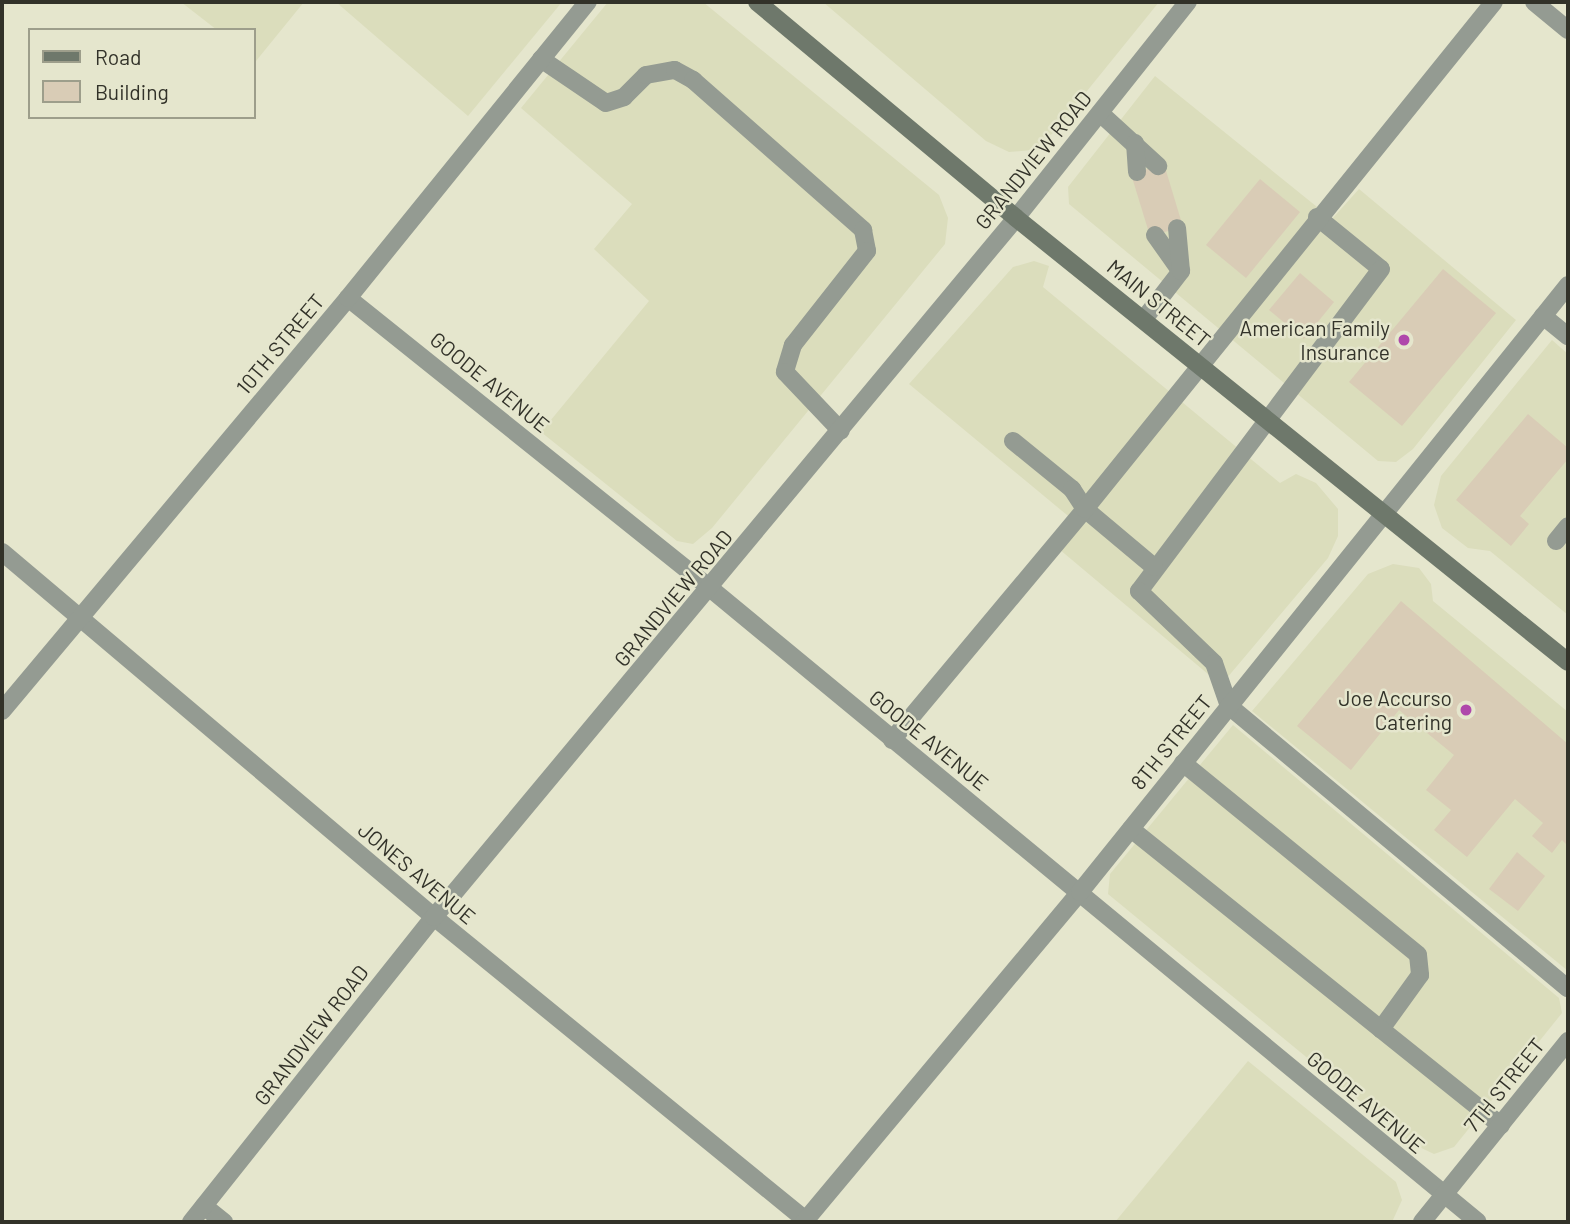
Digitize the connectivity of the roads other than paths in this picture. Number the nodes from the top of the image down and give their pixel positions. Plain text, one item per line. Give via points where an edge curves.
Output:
1 (588, 2) edge
2 (757, 2) edge
3 (1188, 2) edge
4 (1494, 2) edge
5 (1534, 2) edge
6 (1568, 30) edge
7 (541, 59) junction
8 (1100, 113) junction
9 (1135, 143) junction
10 (1158, 166) dead end
11 (1137, 172) dead end
12 (1317, 217) junction
13 (1016, 218) junction
14 (1177, 228) dead end
15 (1155, 235) dead end
16 (1181, 271) junction
17 (1568, 285) edge
18 (348, 298) junction
19 (1543, 316) junction
20 (1144, 319) junction
21 (1568, 336) edge
22 (1200, 365) junction
23 (1266, 419) junction
24 (841, 431) junction
25 (1013, 441) dead end
26 (1086, 509) junction
27 (1383, 513) junction
28 (1568, 526) edge
29 (1556, 541) dead end
30 (2, 552) edge
31 (1154, 567) junction
32 (711, 589) junction
33 (79, 616) junction
34 (1568, 662) edge
35 (1228, 706) junction
36 (2, 711) edge
37 (892, 740) junction
38 (1184, 763) junction
39 (1131, 829) junction
40 (1080, 892) junction
41 (434, 917) junction
42 (1568, 988) edge
43 (1381, 1029) junction
44 (1568, 1041) edge
45 (1501, 1125) junction
46 (1444, 1196) junction
47 (204, 1206) junction
48 (191, 1222) edge
49 (224, 1222) edge
50 (806, 1222) edge
51 (1422, 1222) edge
52 (1478, 1222) edge

1 - 7 street, 10TH STREET
2 - 13 main road, MAIN STREET
3 - 8 street, GRANDVIEW ROAD
4 - 12 street
5 - 6 street
7 - 18 street, 10TH STREET
7 - 24 street via 606,103 624,97 646,75 675,70 693,80 863,230 867,251 793,345 785,372
8 - 9 street
8 - 13 street, GRANDVIEW ROAD
9 - 10 street
9 - 11 street
12 - 22 street
12 - 23 street via 1381,269
13 - 20 main road, MAIN STREET
13 - 24 street, GRANDVIEW ROAD
14 - 16 street
15 - 16 street
16 - 20 street
17 - 19 street, 8TH STREET
18 - 32 street, GOODE AVENUE
18 - 33 street, 10TH STREET
19 - 21 street
19 - 27 street, 8TH STREET
20 - 22 main road, MAIN STREET
22 - 23 main road, MAIN STREET
22 - 26 street
23 - 27 main road, MAIN STREET
23 - 31 street
24 - 32 street, GRANDVIEW ROAD
25 - 26 street via 1072,489
26 - 31 street
26 - 37 street
27 - 34 main road, MAIN STREET
27 - 35 street, 8TH STREET
28 - 29 street
30 - 33 street, JONES AVENUE
31 - 35 street via 1139,591 1214,663
32 - 37 street, GOODE AVENUE
32 - 41 street, GRANDVIEW ROAD
33 - 36 street, 10TH STREET
33 - 41 street, JONES AVENUE
35 - 38 street, 8TH STREET
35 - 42 street
37 - 40 street, GOODE AVENUE
38 - 39 street, 8TH STREET
38 - 43 street via 1418,955 1420,975
39 - 40 street, 8TH STREET
39 - 43 street
40 - 46 street, GOODE AVENUE
40 - 50 street, 8TH STREET
41 - 47 street, GRANDVIEW ROAD
41 - 50 street, JONES AVENUE
43 - 45 street
44 - 45 street, 7TH STREET
45 - 46 street, 7TH STREET
46 - 51 street, 7TH STREET
46 - 52 street, GOODE AVENUE
47 - 48 street, GRANDVIEW ROAD
47 - 49 street

